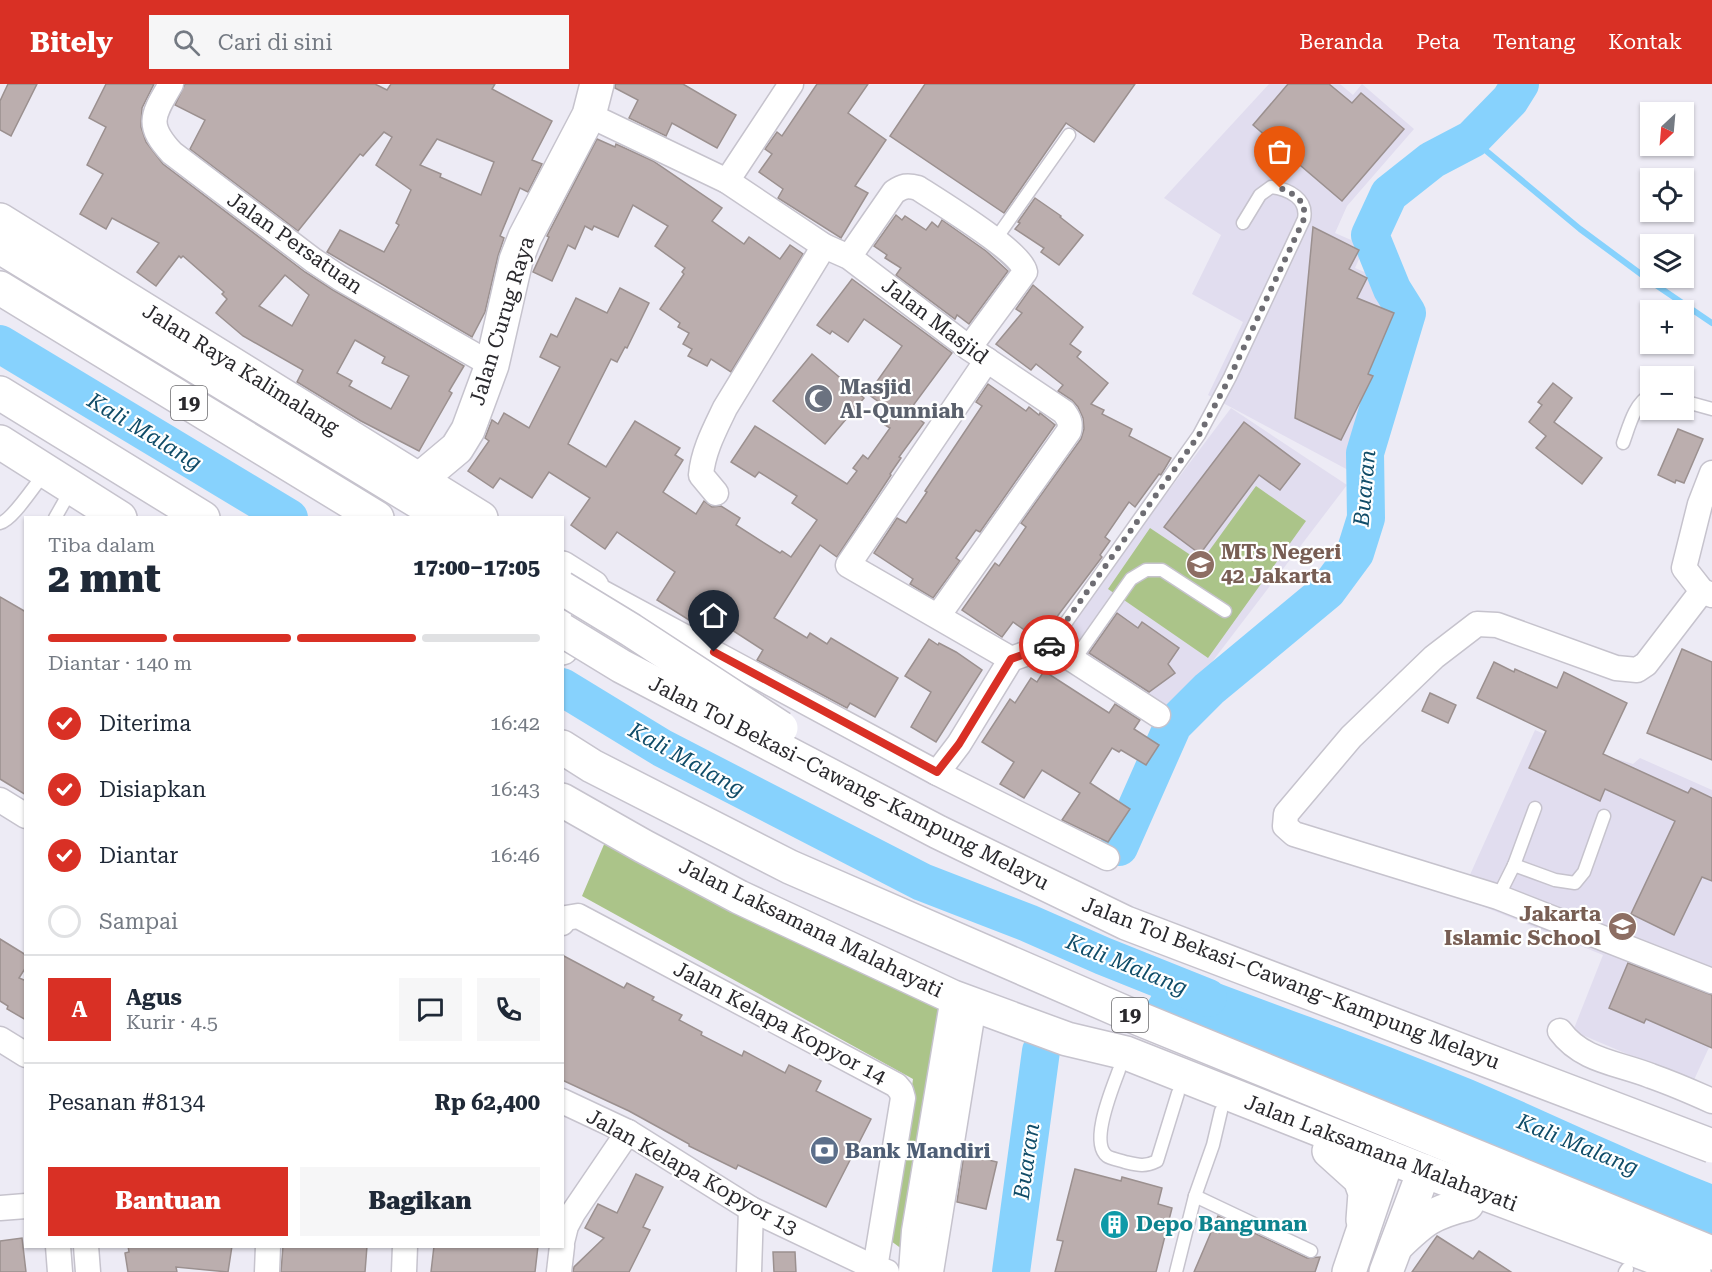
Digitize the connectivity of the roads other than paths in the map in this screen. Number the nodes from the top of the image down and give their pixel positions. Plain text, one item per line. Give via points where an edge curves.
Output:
1 (171, 84) edge
2 (597, 84) edge
3 (791, 84) edge
4 (589, 115) junction
5 (1069, 135) dead end
6 (727, 181) junction
7 (0, 220) edge
8 (1243, 223) dead end
9 (995, 240) junction
10 (824, 246) junction
11 (0, 247) edge
12 (849, 257) junction
13 (0, 288) edge
14 (978, 354) junction
15 (492, 364) junction
16 (0, 393) edge
17 (1640, 404) edge
18 (1694, 404) edge
19 (1712, 409) edge
20 (0, 442) edge
21 (1623, 443) dead end
22 (1712, 473) edge
23 (60, 479) junction
24 (420, 479) junction
25 (716, 492) dead end
26 (107, 514) edge
27 (55, 516) edge
28 (200, 516) edge
29 (374, 516) edge
30 (442, 516) edge
31 (479, 516) edge
32 (0, 523) edge
33 (564, 571) edge
34 (577, 588) edge
35 (1707, 593) edge
36 (1225, 611) dead end
37 (938, 616) junction
38 (567, 633) edge
39 (1050, 645) junction
40 (1011, 659) junction
41 (1074, 660) junction
42 (1158, 715) dead end
43 (564, 748) edge
44 (937, 772) junction
45 (0, 800) edge
46 (564, 801) edge
47 (1535, 808) dead end
48 (24, 815) edge
49 (1604, 816) dead end
50 (938, 832) junction
51 (1107, 858) dead end
52 (1514, 865) junction
53 (1498, 897) junction
54 (564, 920) edge
55 (1712, 981) edge
56 (964, 1001) junction
57 (1560, 1031) dead end
58 (1067, 1039) junction
59 (0, 1040) edge
60 (24, 1054) edge
61 (1119, 1070) junction
62 (1178, 1093) junction
63 (1712, 1101) edge
64 (564, 1102) edge
65 (1221, 1111) junction
66 (628, 1132) junction
67 (1712, 1146) edge
68 (1329, 1151) junction
69 (1386, 1164) junction
70 (1421, 1178) junction
71 (1195, 1196) junction
72 (1467, 1204) junction
73 (24, 1206) edge
74 (0, 1208) edge
75 (751, 1209) junction
76 (564, 1234) edge
77 (1362, 1234) junction
78 (58, 1248) edge
79 (86, 1248) edge
80 (268, 1248) edge
81 (405, 1248) edge
82 (562, 1248) edge
83 (1311, 1251) dead end
84 (1712, 1253) edge
85 (1391, 1259) edge
86 (881, 1270) edge
87 (1629, 1271) edge
88 (60, 1272) edge
89 (88, 1272) edge
90 (267, 1272) edge
91 (404, 1272) edge
92 (560, 1272) edge
93 (749, 1272) edge
94 (911, 1272) edge
95 (931, 1272) edge
96 (1176, 1272) edge
97 (1348, 1272) edge
98 (1694, 1272) edge

1 - 15 street, Jalan Persatuan via 158,106 154,128 172,153 340,278
2 - 4 main road, Jalan Curug Raya
3 - 6 street
4 - 6 street, Jalan Masjid
4 - 15 main road, Jalan Curug Raya via 516,260
5 - 9 lane
6 - 10 street, Jalan Masjid
7 - 24 main road, Jalan Raya Kalimalang
8 - 39 lane via 1260,195 1271,187 1290,192 1304,204 1304,219 1199,435
9 - 12 street via 918,188 903,186 894,192
9 - 14 street via 1021,262 1025,272
10 - 12 street, Jalan Masjid
10 - 25 street via 713,434 702,460 701,475
11 - 30 main road
12 - 14 street, Jalan Masjid
13 - 29 main road, 19
14 - 37 street, Jalan Masjid via 1064,412 1070,426
14 - 37 street via 848,566
15 - 24 main road, Jalan Curug Raya via 462,441
16 - 28 main road
17 - 21 lane
18 - 19 lane
20 - 23 main road
22 - 35 street via 1684,568
23 - 26 main road
23 - 27 lane
23 - 32 lane via 18,506
24 - 31 main road, Jalan Raya Kalimalang
33 - 34 main road
34 - 38 main road
34 - 44 street
34 - 50 main road, bridge via 631,630
35 - 53 street via 1637,670 1616,668 1497,625 1477,624 1434,657 1351,737 1286,814 1286,826 1294,834
36 - 41 lane via 1162,570 1146,570 1131,579
37 - 40 street
38 - 50 main road, Jalan Tol Bekasi–Cawang–Kampung Melayu, bridge via 621,666
39 - 40 street
39 - 41 street
40 - 44 street via 959,744
41 - 42 street
43 - 84 main road, 19 via 790,867 1135,1017
44 - 51 street
45 - 48 street
46 - 56 main road, Jalan Laksamana Malahayati via 740,897
47 - 52 lane
49 - 52 lane via 1584,872 1575,884
50 - 67 main road, Jalan Tol Bekasi–Cawang–Kampung Melayu, bridge via 1126,923
52 - 53 lane
53 - 55 street
54 - 86 street, Jalan Kelapa Kopyor 14 via 578,916 896,1085 903,1098
56 - 58 main road, Jalan Laksamana Malahayati
56 - 94 street via 914,1231
56 - 95 street
57 - 63 street via 1570,1044 1596,1058
58 - 61 main road, Jalan Laksamana Malahayati
58 - 69 main road, Jalan Laksamana Malahayati via 1126,1053
59 - 60 street
61 - 62 main road, Jalan Laksamana Malahayati
61 - 62 lane via 1100,1132 1108,1157 1140,1166 1157,1161
62 - 65 main road, Jalan Laksamana Malahayati
64 - 66 street, Jalan Kelapa Kopyor 13
65 - 68 main road, Jalan Laksamana Malahayati
65 - 71 lane
66 - 75 street, Jalan Kelapa Kopyor 13
66 - 76 street via 573,1213
68 - 69 main road, Jalan Laksamana Malahayati
68 - 77 main road via 1360,1179 1365,1193
69 - 70 main road, Jalan Laksamana Malahayati
69 - 77 main road
70 - 72 main road, Jalan Laksamana Malahayati
70 - 85 main road
70 - 98 main road, Jalan Laksamana Malahayati
71 - 83 lane
71 - 96 lane
72 - 85 main road via 1440,1210 1418,1224
72 - 87 main road, Jalan Laksamana Malahayati
73 - 74 street
75 - 86 street, Jalan Kelapa Kopyor 13
75 - 93 street
77 - 97 main road
78 - 88 street
79 - 89 street
80 - 90 street
81 - 91 street
82 - 92 street

